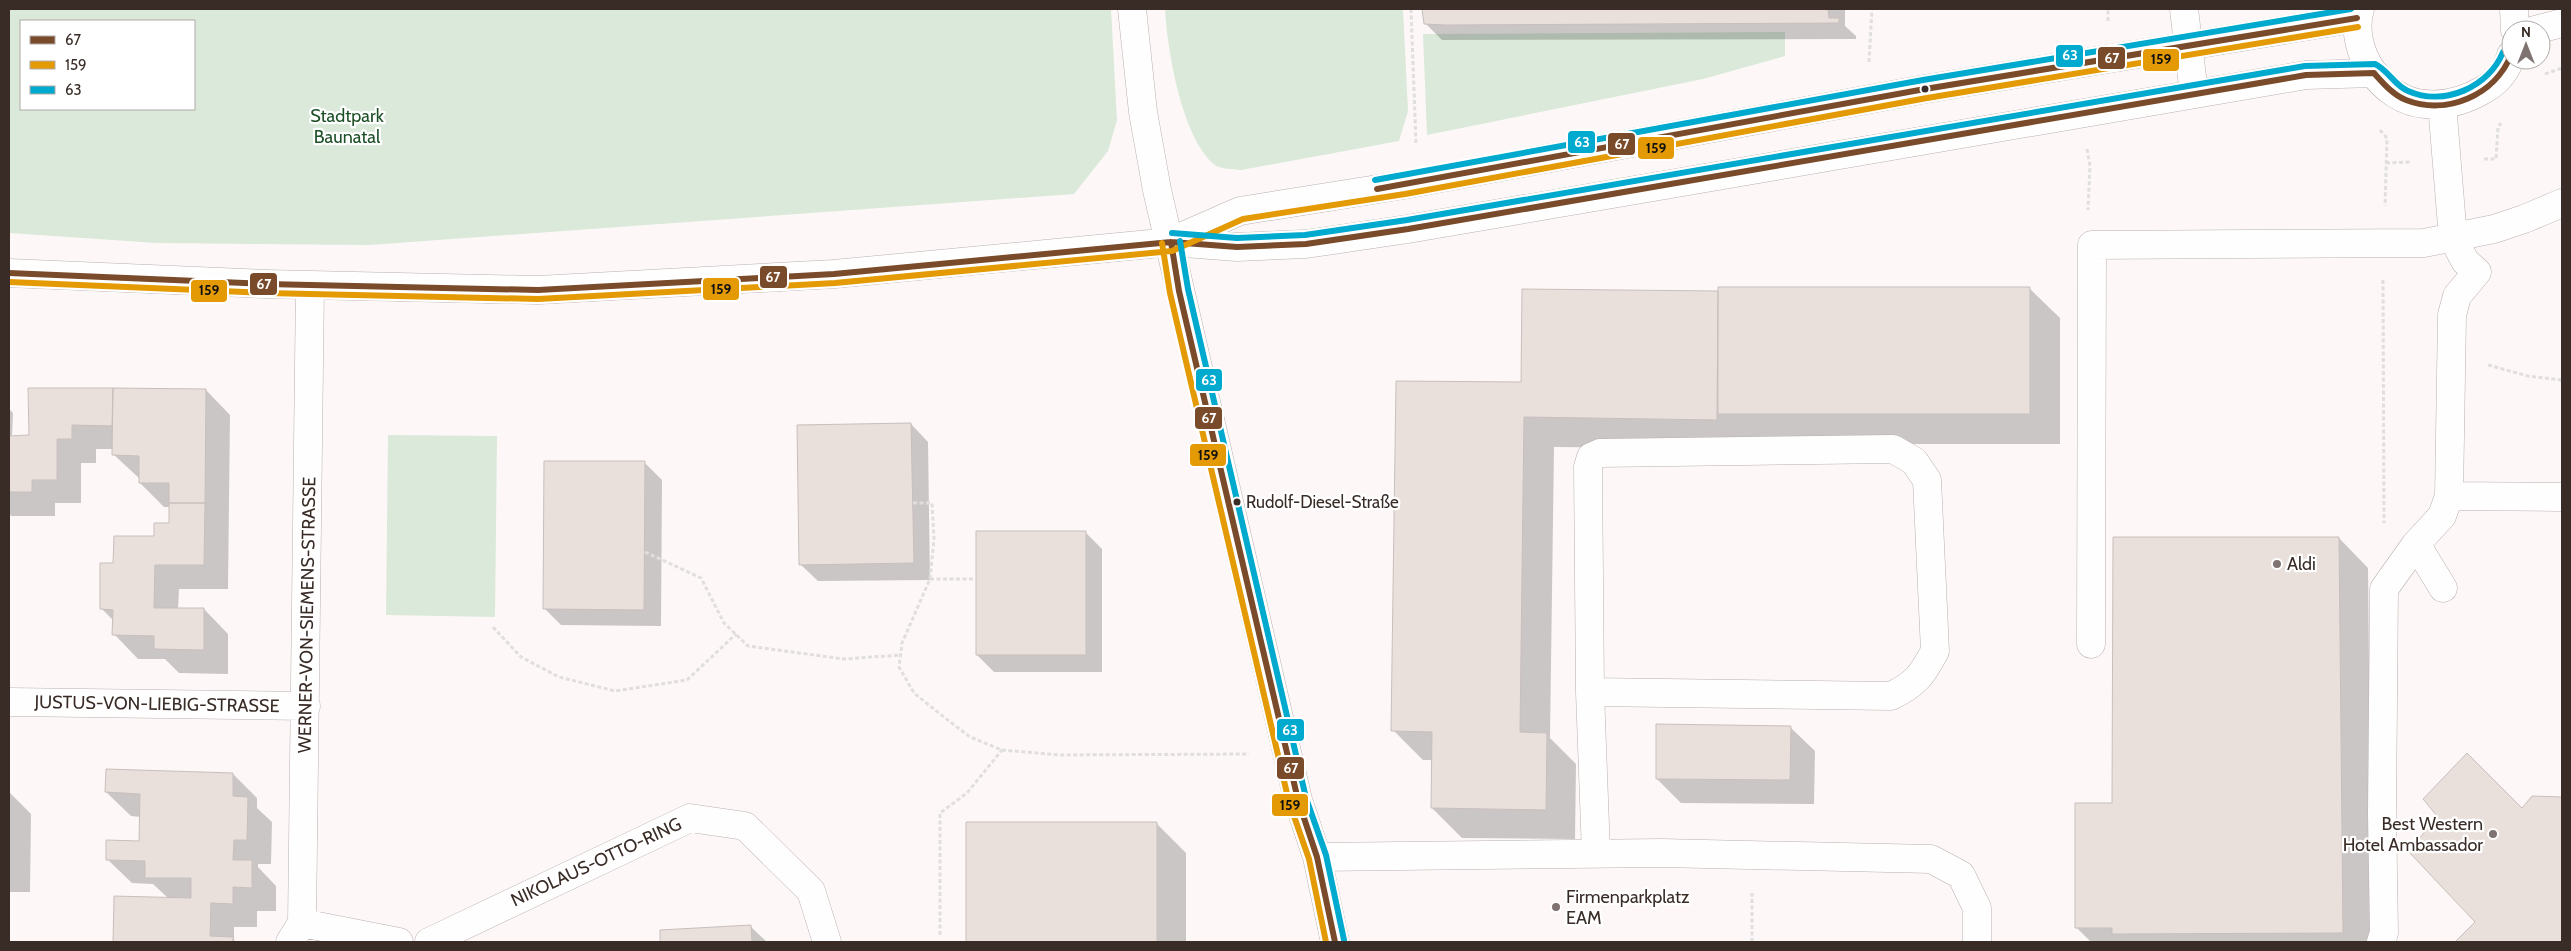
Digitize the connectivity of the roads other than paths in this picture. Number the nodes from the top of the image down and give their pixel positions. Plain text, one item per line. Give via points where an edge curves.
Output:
1 (1132, 9) edge
2 (2184, 9) edge
3 (2358, 14) edge
4 (2189, 44) junction
5 (2505, 70) edge
6 (2374, 73) junction
7 (2194, 94) junction
8 (2442, 104) junction
9 (2562, 203) edge
10 (2453, 238) junction
11 (1171, 242) junction
12 (9, 273) edge
13 (310, 285) junction
14 (2449, 496) junction
15 (2562, 497) edge
16 (2416, 544) junction
17 (2442, 588) dead end
18 (2091, 644) dead end
19 (1590, 692) junction
20 (9, 702) edge
21 (306, 706) junction
22 (1596, 853) junction
23 (1317, 857) junction
24 (296, 933) edge
25 (400, 942) edge
26 (429, 942) edge
27 (827, 942) edge
28 (1335, 942) edge
29 (1977, 942) edge
30 (2381, 942) edge

1 - 11 street via 1142,112
2 - 4 street
3 - 4 street
3 - 6 street via 2358,38
4 - 7 street
4 - 11 street via 1403,185 1240,211
5 - 8 street via 2488,87 2467,99
6 - 7 street via 2306,75
6 - 8 street via 2386,87 2405,99
7 - 11 street via 1306,244 1237,247
8 - 10 street
9 - 10 street via 2524,219
10 - 14 street via 2465,260 2478,272 2457,296 2452,315
10 - 18 street via 2424,243 2383,244 2092,245
11 - 13 street via 834,274 538,290
11 - 23 street via 1179,291 1298,800
12 - 13 street
13 - 21 street, WERNER-VON-SIEMENS-STRASSE
14 - 15 street
14 - 16 street via 2442,516
16 - 17 street
16 - 30 street via 2384,589 2384,933
19 - 19 street via 1588,467 1591,457 1600,453 1892,449 1914,461 1926,480 1935,651 1925,670 1909,687 1891,696
19 - 22 street
20 - 21 street, JUSTUS-VON-LIEBIG-STRASSE
21 - 24 street, WERNER-VON-SIEMENS-STRASSE
22 - 23 street
22 - 29 street via 1931,859 1960,876 1977,908
23 - 28 street
24 - 25 street
26 - 27 street, NIKOLAUS-OTTO-RING via 690,818 745,826 811,891

